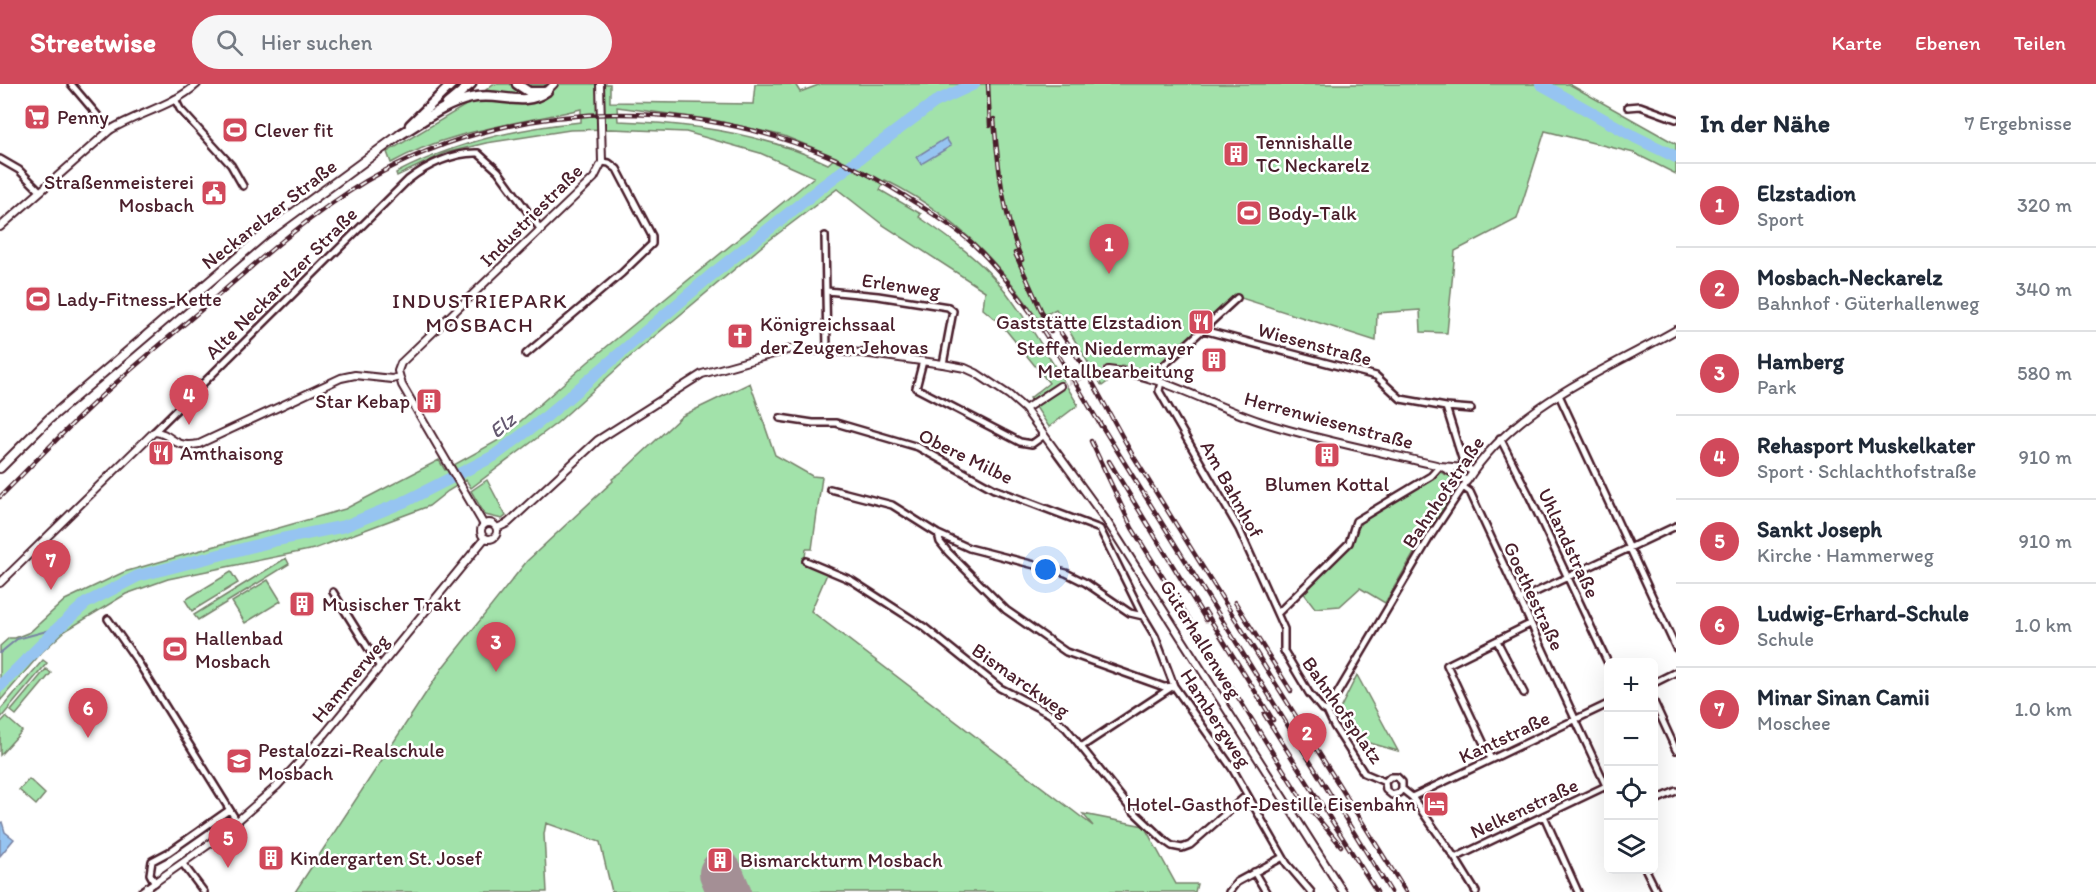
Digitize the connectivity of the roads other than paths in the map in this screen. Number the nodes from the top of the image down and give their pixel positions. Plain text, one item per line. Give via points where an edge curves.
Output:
1 (71, 84) edge
2 (197, 84) edge
3 (452, 84) edge
4 (471, 84) edge
5 (517, 84) edge
6 (554, 84) edge
7 (600, 84) edge
8 (547, 91) junction
9 (175, 99) junction
10 (1628, 107) dead end
11 (438, 112) junction
12 (1676, 118) edge
13 (110, 130) junction
14 (401, 134) junction
15 (1, 161) edge
16 (602, 162) junction
17 (243, 186) dead end
18 (40, 191) junction
19 (0, 227) edge
20 (541, 230) junction
21 (825, 236) dead end
22 (827, 291) junction
23 (1238, 298) dead end
24 (1203, 330) junction
25 (1676, 330) edge
26 (827, 350) junction
27 (526, 354) dead end
28 (923, 361) junction
29 (943, 364) junction
30 (1108, 370) tunnel mouth
31 (399, 377) junction
32 (1153, 379) junction
33 (1161, 382) junction
34 (1060, 386) tunnel mouth
35 (1559, 395) junction
36 (1446, 407) junction
37 (1025, 409) junction
38 (1472, 409) dead end
39 (780, 418) dead end
40 (154, 432) junction
41 (1043, 435) junction
42 (1500, 438) junction
43 (1440, 466) junction
44 (0, 468) edge
45 (1465, 468) junction
46 (1473, 471) junction
47 (1465, 484) junction
48 (830, 489) dead end
49 (1108, 523) junction
50 (484, 525) junction
51 (1676, 526) edge
52 (497, 528) junction
53 (1100, 529) junction
54 (938, 534) junction
55 (485, 538) junction
56 (1630, 548) junction
57 (806, 561) dead end
58 (1569, 577) junction
59 (0, 583) edge
60 (333, 592) dead end
61 (1519, 600) junction
62 (1278, 613) junction
63 (1143, 616) junction
64 (108, 619) dead end
65 (1530, 624) junction
66 (1497, 641) junction
67 (1676, 648) edge
68 (1606, 658) edge
69 (380, 667) junction
70 (1676, 672) edge
71 (1658, 680) edge
72 (1174, 686) junction
73 (1524, 693) dead end
74 (1604, 706) edge
75 (1328, 711) junction
76 (1658, 712) edge
77 (1575, 720) junction
78 (1676, 731) edge
79 (1669, 734) junction
80 (1081, 747) junction
81 (1676, 750) edge
82 (1491, 759) junction
83 (1385, 782) junction
84 (1604, 782) edge
85 (1402, 789) junction
86 (1604, 789) edge
87 (1676, 791) edge
88 (1247, 795) junction
89 (1412, 797) junction
90 (1658, 799) edge
91 (229, 810) junction
92 (1544, 816) junction
93 (238, 823) junction
94 (1283, 857) junction
95 (1455, 858) junction
96 (183, 864) junction
97 (1254, 872) junction
98 (1648, 874) edge
99 (155, 883) junction
100 (141, 892) edge
101 (204, 892) edge
102 (1229, 892) edge
103 (1266, 892) edge
104 (1311, 892) edge
105 (1343, 892) edge
106 (1476, 892) edge
107 (1578, 892) edge
108 (1657, 892) edge

1 - 13 street
2 - 9 street
3 - 14 highway
4 - 11 highway
5 - 8 highway via 529,92
6 - 8 street
7 - 16 street, Industriestraße
8 - 11 highway via 538,98 522,101 495,96 469,98
9 - 13 street
9 - 17 street via 231,165
10 - 12 street via 1640,106
11 - 14 highway
13 - 18 street
14 - 44 main road, Neckarelzer Straße via 264,235 50,419
15 - 18 street via 19,170
16 - 20 street, Industriestraße via 594,178
16 - 27 street via 617,168 652,236 652,244
18 - 19 street
20 - 31 street, Industriestraße via 401,363
20 - 40 street, Alte Neckarelzer Straße via 498,171 478,153 430,166 408,180
21 - 22 street
22 - 26 street
22 - 29 street, Erlenweg via 948,307 952,311
23 - 24 street
24 - 32 street
24 - 36 street, Wiesenstraße via 1376,376 1401,399
25 - 35 street, Bahnhofstraße
26 - 28 street
26 - 52 street via 791,349 702,374 598,440 508,524
28 - 29 street
28 - 41 street via 916,387 1020,442 1032,444
29 - 37 street via 976,373
30 - 32 street, Herrenwiesenstraße
31 - 40 street via 341,378 199,444 186,446
31 - 50 street
32 - 33 street, Herrenwiesenstraße
33 - 43 street, Herrenwiesenstraße via 1264,423
33 - 62 street, Am Bahnhof via 1159,391 1239,529
34 - 37 street
35 - 42 street, Bahnhofstraße
35 - 56 street
36 - 38 street, Wiesenstraße
36 - 45 street
37 - 41 street, Güterhallenweg
39 - 53 street, Obere Milbe via 836,423 918,447 994,489
40 - 59 street, Alte Neckarelzer Straße
41 - 49 street, Güterhallenweg
42 - 46 street, Bahnhofstraße
42 - 58 street, Uhlandstraße
43 - 45 street, Herrenwiesenstraße
43 - 47 street, Herrenwiesenstraße
43 - 62 street via 1431,476 1356,521 1348,543
45 - 46 street, Herrenwiesenstraße
46 - 47 street, Bahnhofstraße
47 - 61 street, Goethestraße
47 - 75 street, Bahnhofstraße
48 - 54 street via 892,505
49 - 53 street
49 - 105 street, Güterhallenweg
50 - 52 street
50 - 55 street
51 - 56 street
52 - 55 street via 494,537
53 - 63 street, Hambergweg
54 - 63 street via 969,548 1065,573 1131,613
54 - 72 street via 948,552 1006,610 1066,652 1164,687
55 - 69 street, Hammerweg
56 - 58 street
56 - 67 street
57 - 80 street, Bismarckweg via 851,580 924,627 1000,688 1050,714
58 - 61 street
58 - 68 street, Uhlandstraße
60 - 69 street
61 - 65 street, Goethestraße
62 - 75 street, Bahnhofsplatz via 1284,629 1284,651 1309,693
63 - 72 street, Hambergweg
64 - 91 street
65 - 66 street
65 - 77 street, Goethestraße
66 - 73 street
66 - 82 street via 1447,665
69 - 93 street, Hammerweg via 301,761
70 - 71 street
72 - 80 street
72 - 88 street, Hambergweg
74 - 77 street, Kantstraße
75 - 83 street, Bahnhofsplatz via 1364,773
76 - 79 street
77 - 82 street, Kantstraße
77 - 84 street, Goethestraße
78 - 79 street
79 - 81 street
80 - 88 street, Bismarckweg via 1130,808 1172,846 1190,845
82 - 89 street, Kantstraße
83 - 85 street via 1396,777 1402,782
83 - 85 street via 1389,794
85 - 89 street
86 - 92 street, Nelkenstraße
87 - 90 street
88 - 94 street, Hambergweg
89 - 95 street
91 - 93 street
91 - 99 street via 152,861 150,874
92 - 95 street, Nelkenstraße
92 - 107 street
93 - 96 street, Hammerweg
94 - 97 street
94 - 104 street, Hambergweg
95 - 106 street
96 - 99 street, Hammerweg
96 - 101 street
97 - 102 street
97 - 103 street
98 - 108 street
99 - 100 street, Hammerweg

